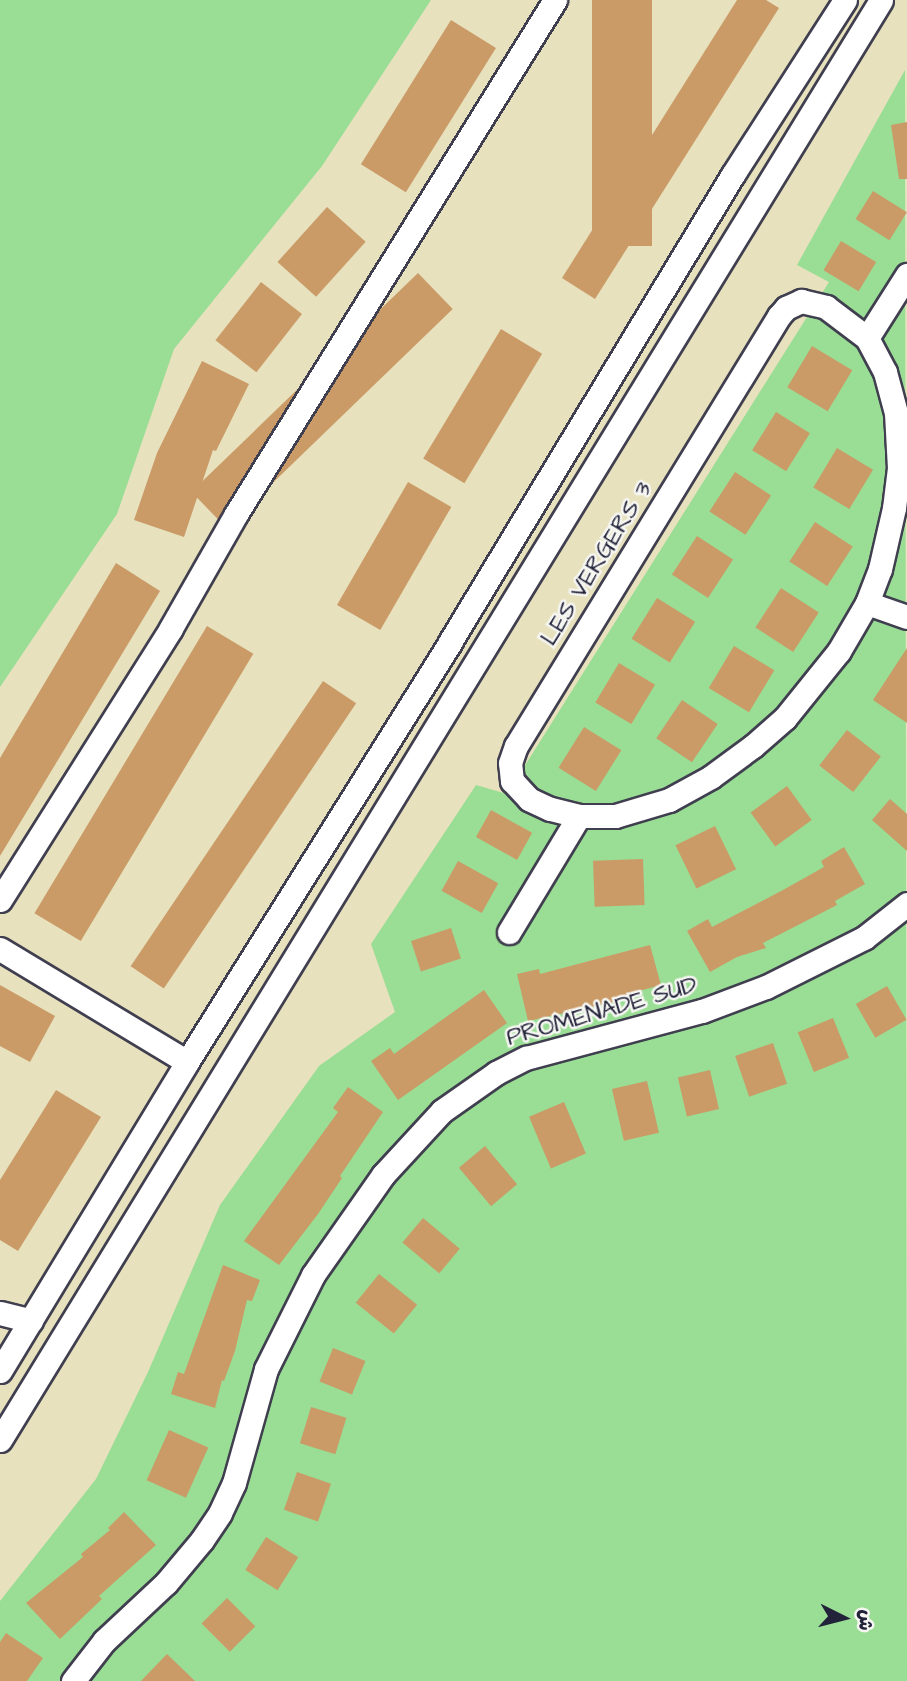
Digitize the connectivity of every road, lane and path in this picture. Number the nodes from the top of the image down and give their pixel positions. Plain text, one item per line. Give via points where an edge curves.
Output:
1 (555, 0) edge
2 (845, 0) edge
3 (881, 0) edge
4 (907, 275) edge
5 (867, 338) junction
6 (867, 603) junction
7 (907, 617) edge
8 (579, 816) junction
9 (0, 900) edge
10 (907, 904) edge
11 (509, 932) dead end
12 (0, 950) edge
13 (187, 1062) junction
14 (0, 1313) edge
15 (31, 1321) junction
16 (0, 1371) edge
17 (0, 1440) edge
18 (73, 1681) edge

1 - 9 street
2 - 13 street
3 - 17 street
4 - 5 street
5 - 6 street, LES VERGERS 3 via 892,392 899,468 888,539
5 - 8 street, LES VERGERS 3 via 817,303 794,303 779,316 516,746 510,775 518,789 550,809
6 - 7 street
6 - 8 street, LES VERGERS 3 via 839,651 799,702 732,763 650,807 615,816
8 - 11 street
10 - 18 street, PROMENADE SUD via 864,937 766,987 702,1012 526,1058 442,1111 383,1175 313,1275 266,1369 234,1483 220,1513 166,1583 104,1642
12 - 13 street
13 - 15 street
14 - 15 street
15 - 16 street

